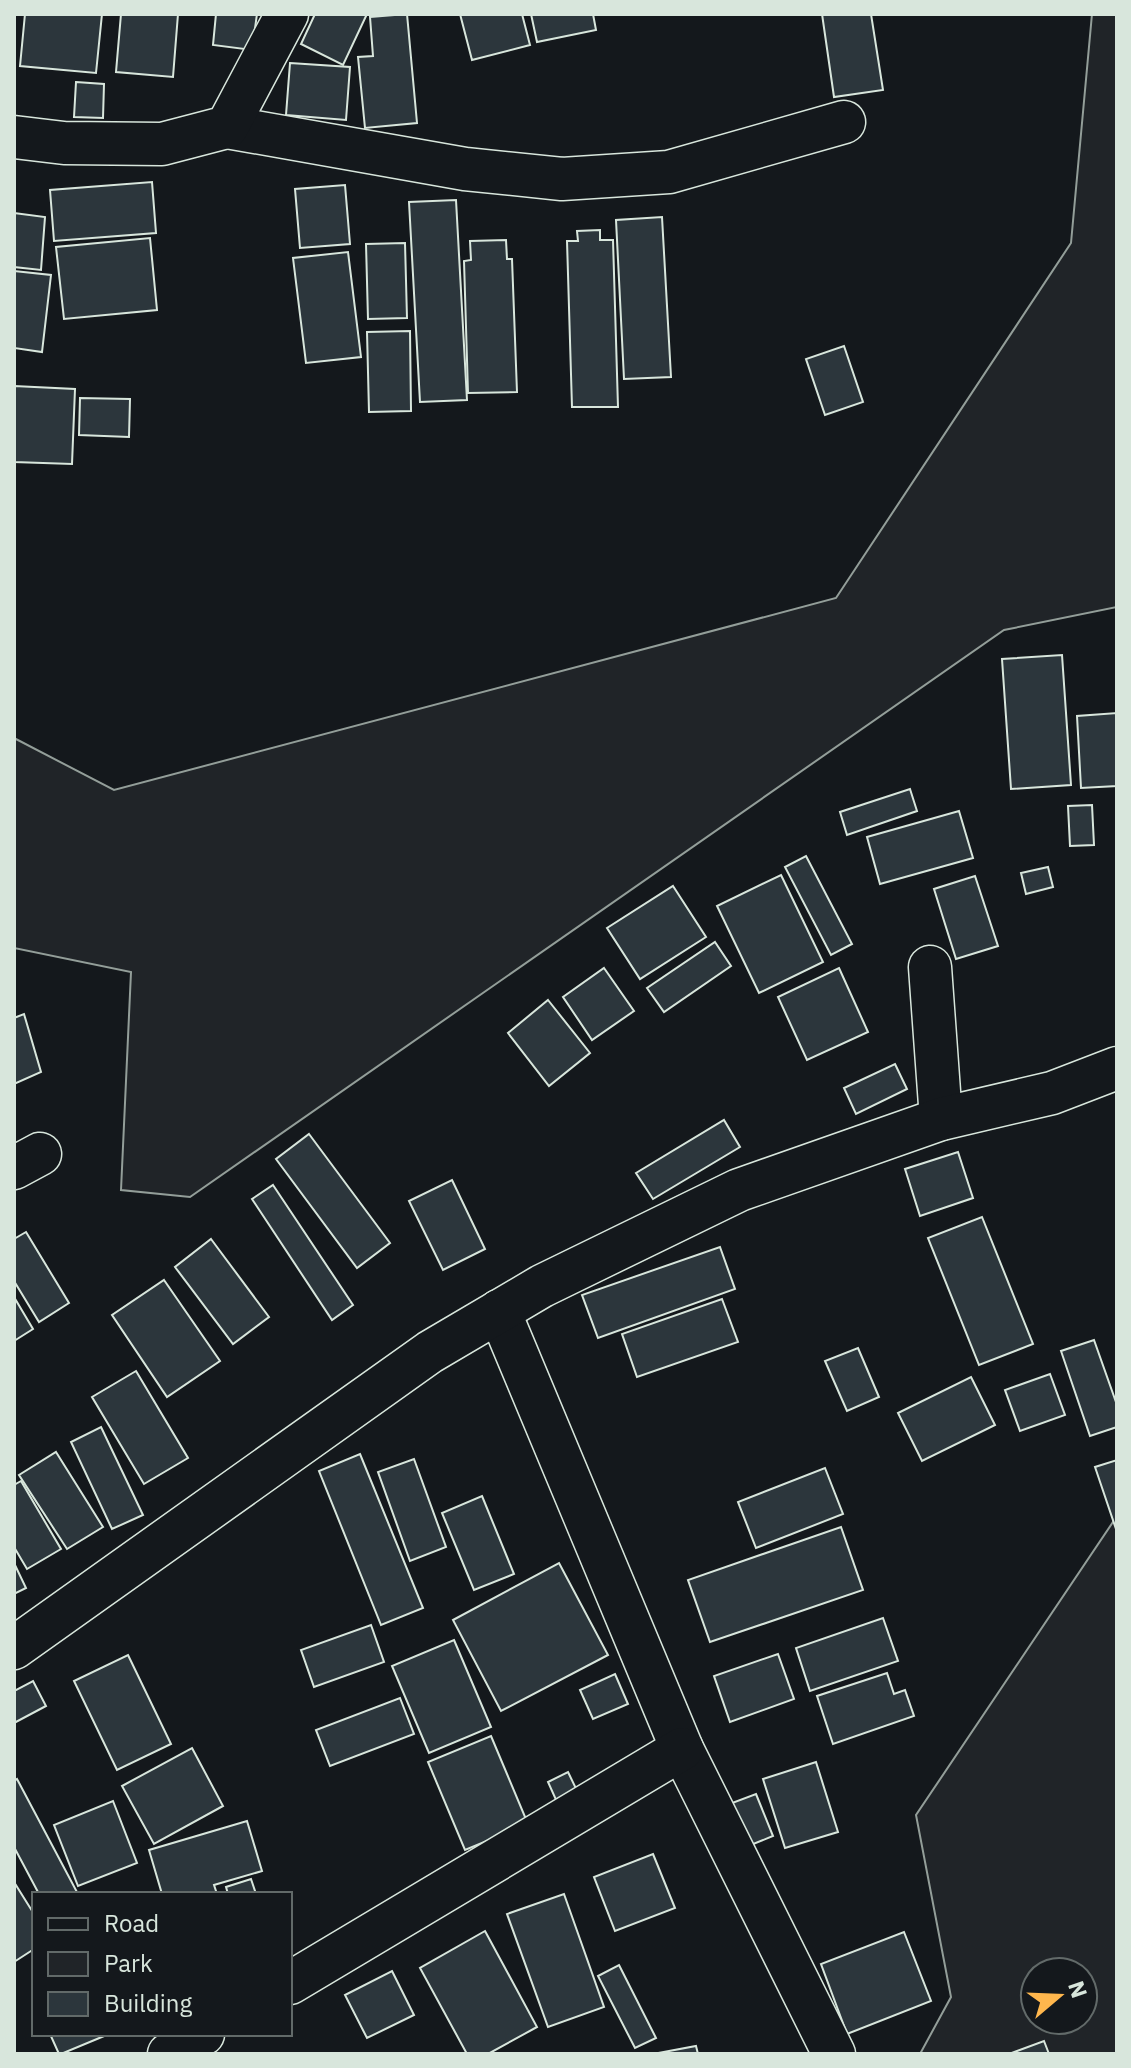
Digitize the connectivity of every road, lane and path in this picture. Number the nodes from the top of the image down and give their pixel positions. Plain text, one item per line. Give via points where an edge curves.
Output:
1 (287, 14) edge
2 (844, 122) dead end
3 (227, 127) junction
4 (14, 137) edge
5 (930, 967) dead end
6 (1117, 1068) edge
7 (941, 1119) junction
8 (499, 1311) junction
9 (14, 1648) edge
10 (682, 1749) junction
11 (292, 1982) edge
12 (200, 2036) edge
13 (169, 2054) edge
14 (834, 2054) edge

1 - 3 street
2 - 3 street via 669,172 562,179 465,169
3 - 4 street via 162,144
5 - 7 street
6 - 7 street via 1052,1093
7 - 8 street via 739,1190
8 - 9 street via 430,1352
8 - 10 street
10 - 11 street
10 - 14 street
12 - 13 street

